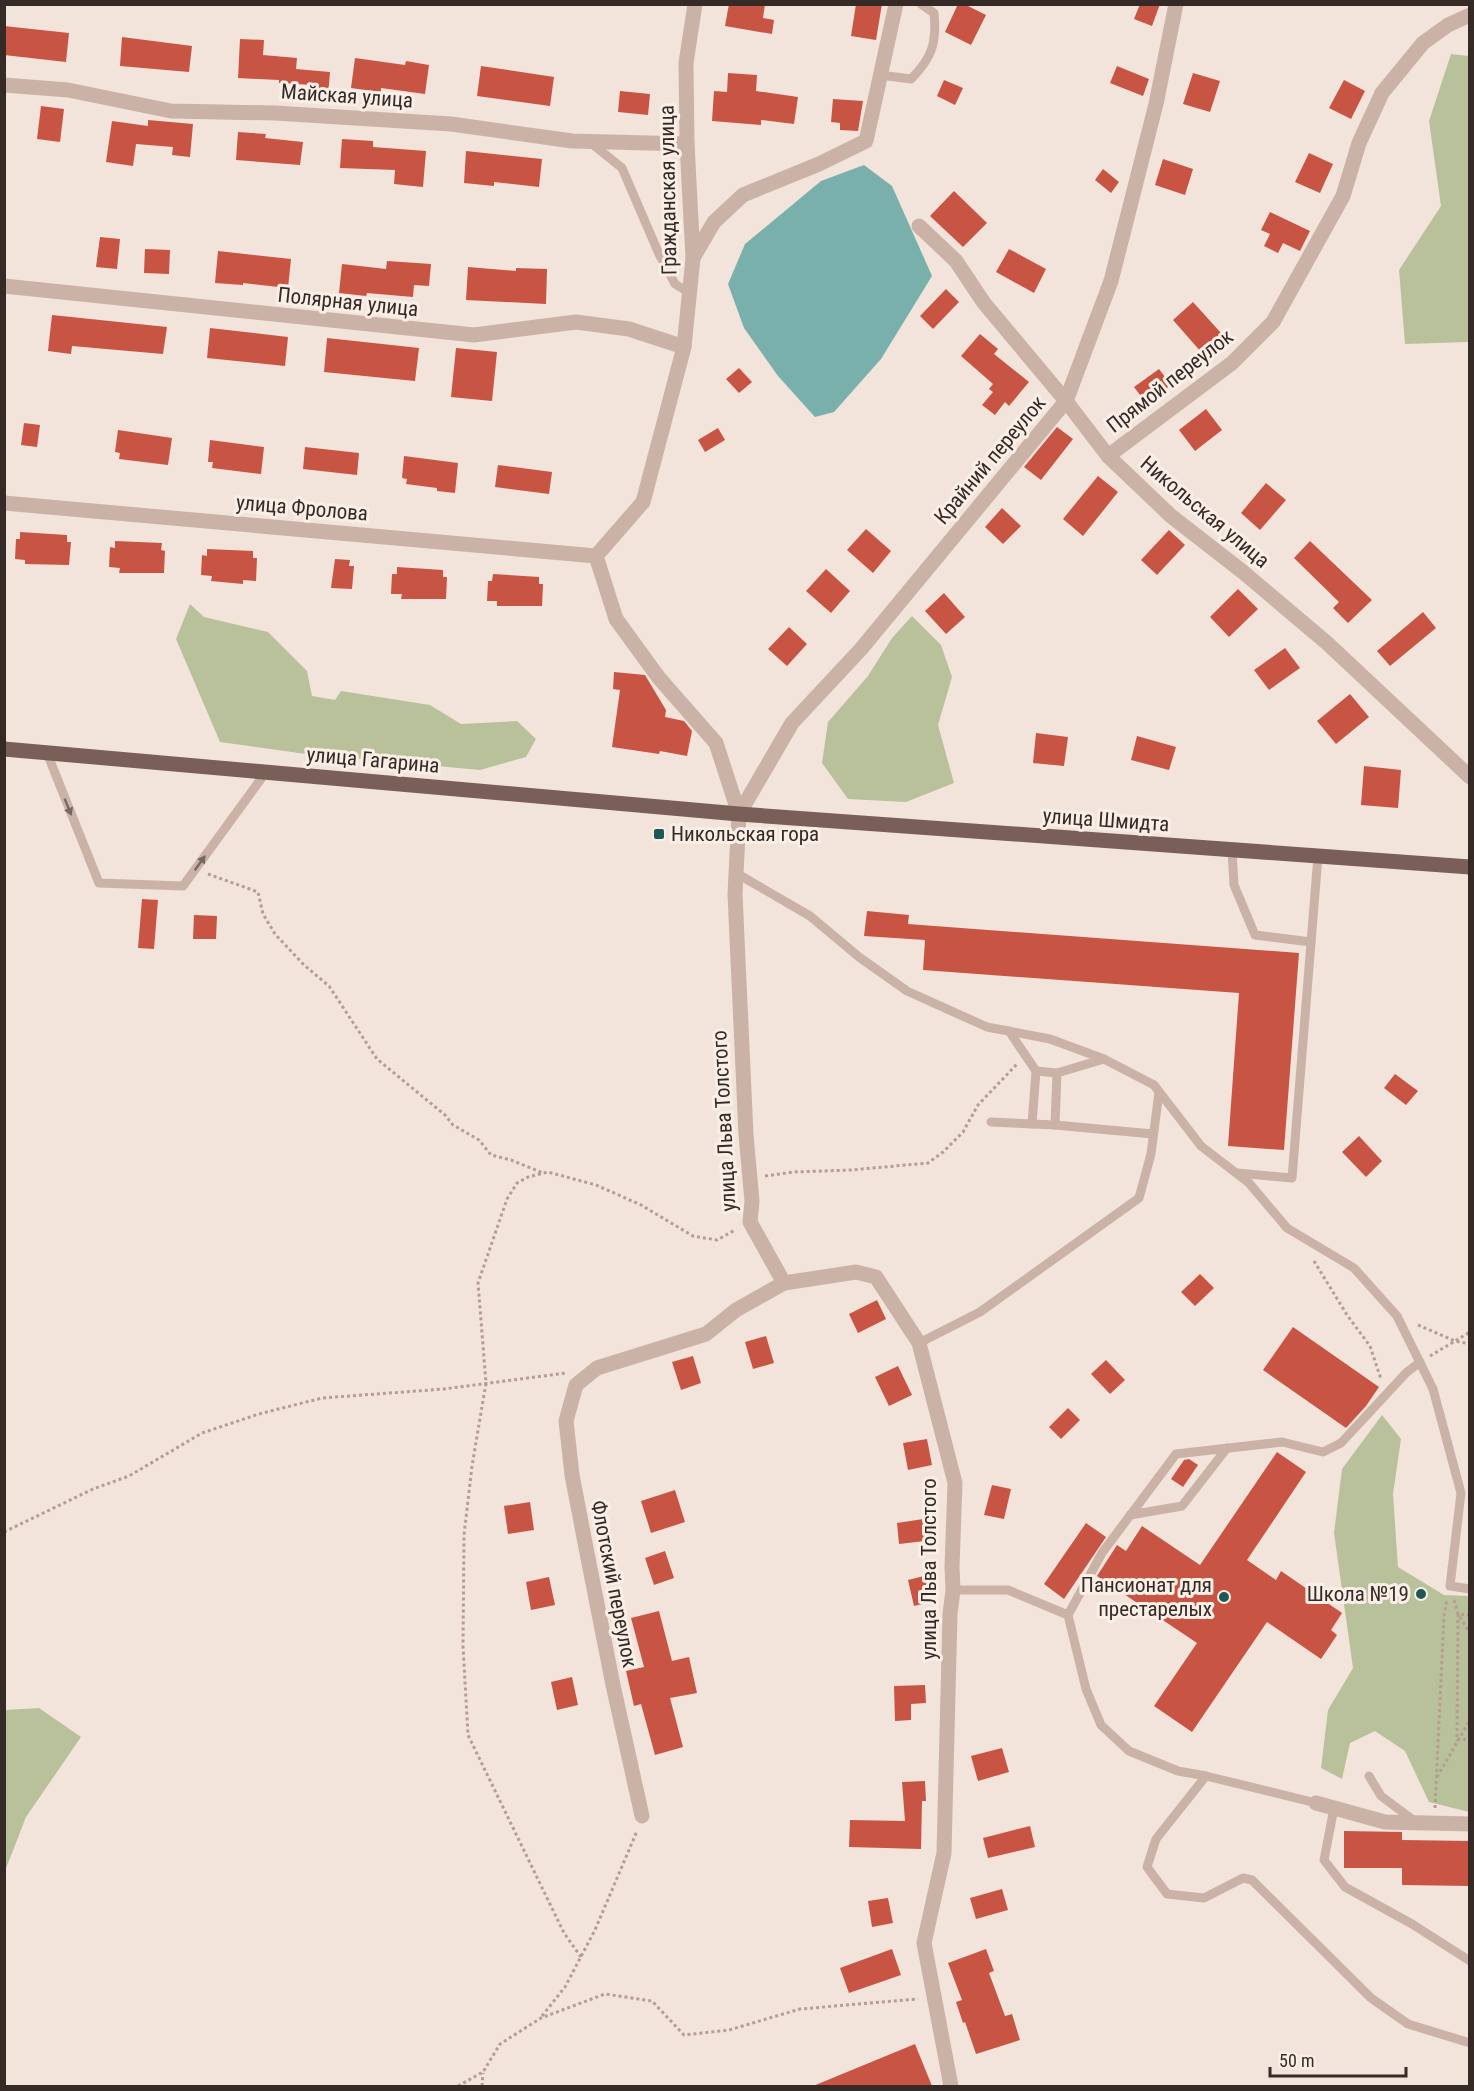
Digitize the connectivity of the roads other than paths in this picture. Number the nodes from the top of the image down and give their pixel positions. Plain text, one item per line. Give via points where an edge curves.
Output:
1 (695, 4) edge
2 (896, 4) edge
3 (921, 4) edge
4 (1176, 4) edge
5 (1470, 15) edge
6 (880, 75) junction
7 (4, 85) edge
8 (589, 141) junction
9 (687, 144) junction
10 (919, 226) dead end
11 (693, 258) junction
12 (4, 286) edge
13 (690, 293) junction
14 (684, 347) junction
15 (1066, 401) junction
16 (1108, 456) junction
17 (4, 503) edge
18 (596, 556) junction
19 (4, 749) edge
20 (47, 753) junction
21 (267, 772) junction
22 (1470, 777) edge
23 (738, 814) junction
24 (1232, 850) junction
25 (1318, 856) junction
26 (1470, 867) edge
27 (736, 873) junction
28 (1311, 942) junction
29 (1009, 1031) junction
30 (1104, 1059) junction
31 (1036, 1071) junction
32 (1057, 1073) junction
33 (1159, 1092) junction
34 (991, 1122) dead end
35 (1032, 1124) junction
36 (1056, 1125) junction
37 (1153, 1134) junction
38 (1236, 1173) junction
39 (784, 1283) junction
40 (919, 1343) junction
41 (1420, 1362) junction
42 (1227, 1448) junction
43 (1130, 1515) junction
44 (1470, 1589) edge
45 (953, 1590) junction
46 (1068, 1615) junction
47 (1206, 1776) junction
48 (1369, 1776) dead end
49 (1316, 1803) joint
50 (1334, 1808) junction
51 (642, 1816) road end
52 (1418, 1823) junction
53 (1470, 1824) edge
54 (1470, 1961) edge
55 (1470, 2043) edge
56 (951, 2086) edge

1 - 9 street, Гражданская улица via 686,63
2 - 6 street
3 - 6 lane via 934,14 936,33 927,63 911,79
4 - 15 street, Крайний переулок via 1156,104 1110,281
5 - 16 street, Прямой переулок via 1448,24 1423,43 1382,93 1359,143 1343,196 1273,322 1232,363
6 - 11 street via 866,141 743,195 714,222
7 - 8 street, Майская улица via 68,90 171,111 451,124
8 - 9 street, Майская улица
8 - 13 lane via 622,168 675,284
9 - 11 street, Гражданская улица
10 - 15 street, Никольская улица via 956,261 984,303
11 - 13 street, Гражданская улица
12 - 14 street, Полярная улица via 474,335 576,322 628,329
13 - 14 street, Гражданская улица
14 - 18 street, Гражданская улица via 643,502
15 - 16 street, Никольская улица
15 - 23 street, Крайний переулок via 861,649 792,723
16 - 22 street, Никольская улица via 1171,516 1327,643
17 - 18 street, улица Фролова
18 - 23 street via 616,620 659,678 717,743
19 - 20 main road, улица Гагарина
20 - 21 main road, улица Гагарина
20 -> 21 lane via 99,883 183,886
21 - 23 main road, улица Гагарина
23 - 24 main road, улица Шмидта
23 - 27 street, улица Льва Толстого
24 - 25 main road, улица Шмидта
24 - 28 lane via 1234,885 1255,935
25 - 26 main road, улица Шмидта
25 - 28 lane
27 - 29 lane via 810,916 907,991 987,1027
27 - 39 street, улица Льва Толстого via 750,1222
28 - 38 lane via 1292,1179
29 - 30 lane via 1050,1039
29 - 31 lane
30 - 32 lane
30 - 33 lane via 1154,1085
31 - 32 lane
31 - 35 lane
32 - 36 lane
33 - 37 lane
33 - 38 lane via 1201,1146
34 - 35 lane
35 - 36 lane
36 - 37 lane
37 - 40 lane via 1139,1198 980,1312
38 - 41 lane via 1287,1228 1354,1268 1396,1316
39 - 40 street, улица Льва Толстого via 856,1272 876,1277
39 - 51 street, Флотский переулок via 736,1310 706,1334 597,1368 576,1385 566,1421 589,1564
40 - 45 street, улица Льва Толстого via 955,1483
41 - 42 lane via 1341,1443 1323,1452 1282,1442
41 - 44 lane via 1433,1389 1461,1493 1450,1586
42 - 43 lane via 1182,1506
42 - 43 lane via 1176,1454
43 - 46 lane via 1102,1552
45 - 46 lane via 1008,1590
45 - 56 street, улица Льва Толстого via 944,1853 924,1943
46 - 47 lane via 1086,1689 1101,1725 1129,1751
47 - 49 lane
47 - 55 lane via 1156,1839 1147,1867 1167,1894 1204,1898 1243,1878 1252,1880 1371,1998 1408,2024
48 - 52 lane via 1381,1796
49 - 50 street
50 - 52 street via 1385,1822
50 - 54 lane via 1324,1860 1345,1887
52 - 53 street

